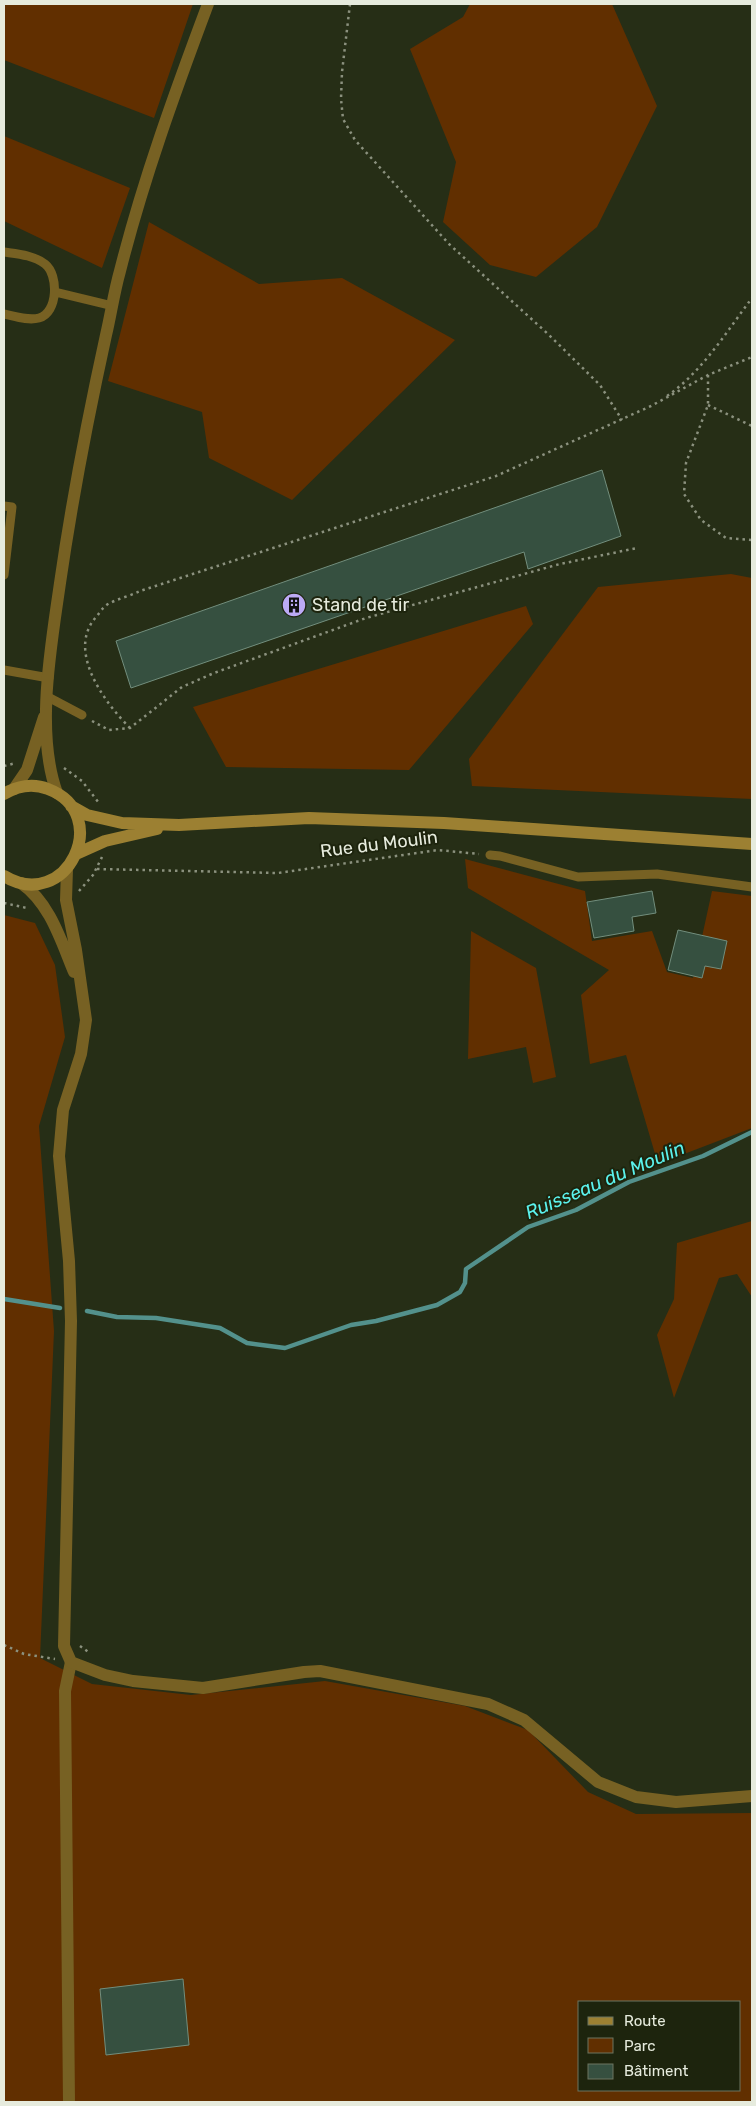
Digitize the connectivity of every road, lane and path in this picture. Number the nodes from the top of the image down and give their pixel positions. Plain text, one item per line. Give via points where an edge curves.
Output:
1 (208, 4) edge
2 (350, 4) edge
3 (4, 252) edge
4 (55, 292) junction
5 (752, 298) edge
6 (112, 306) junction
7 (4, 314) edge
8 (752, 357) edge
9 (708, 375) junction
10 (708, 405) junction
11 (651, 406) junction
12 (622, 420) junction
13 (752, 426) edge
14 (4, 506) edge
15 (752, 540) edge
16 (637, 548) dead end
17 (4, 575) edge
18 (4, 670) edge
19 (49, 678) junction
20 (48, 697) junction
21 (46, 712) junction
22 (82, 716) joint
23 (130, 728) junction
24 (58, 766) dead end
25 (9, 791) edge
26 (57, 793) junction
27 (71, 806) junction
28 (102, 811) dead end
29 (179, 825) junction
30 (752, 844) edge
31 (104, 851) dead end
32 (76, 854) junction
33 (490, 855) joint
34 (66, 869) junction
35 (97, 869) junction
36 (9, 879) edge
37 (752, 887) edge
38 (78, 892) dead end
39 (4, 903) edge
40 (30, 909) dead end
41 (82, 990) junction
42 (4, 1645) edge
43 (71, 1662) junction
44 (752, 1796) edge
45 (69, 2102) edge

1 - 6 street via 160,135
2 - 12 path via 341,99 343,119 355,140 449,244 600,385
3 - 4 lane via 34,258 47,265 55,278
4 - 6 lane
4 - 7 lane via 48,312 40,318
5 - 11 path via 678,388
6 - 19 street via 68,526
8 - 9 path
9 - 10 path
9 - 11 path
10 - 13 path
10 - 15 path via 686,462 684,494 701,520 726,538
11 - 12 path
12 - 23 path via 496,476 107,605 91,622 86,639 86,658 104,699
14 - 17 lane via 12,507
16 - 23 path via 509,577 357,621 182,687
18 - 19 lane
19 - 20 street
20 - 21 street
20 - 22 lane
21 - 25 street via 27,770
21 - 26 street via 50,763
22 - 23 path via 109,730
24 - 28 path via 88,787
25 - 26 main road via 36,786
26 - 27 main road
27 - 29 main road via 87,816 104,820
27 - 32 main road via 80,829
29 - 30 main road via 309,818 444,823
29 - 32 main road via 114,838
31 - 35 path
32 - 34 main road
33 - 35 path, Rue du Moulin via 438,850 278,873
33 - 37 lane via 578,877 657,874
34 - 36 main road via 56,878 42,883
34 - 41 street via 66,900
35 - 38 path
36 - 41 street via 34,892 47,912
39 - 40 path
41 - 43 street via 86,1020 81,1054 63,1110 59,1156 71,1321 64,1646
42 - 43 path via 24,1654
43 - 44 street via 133,1680 203,1688 320,1672 478,1702 524,1720 598,1782 636,1797 676,1802
43 - 45 street via 64,1691

